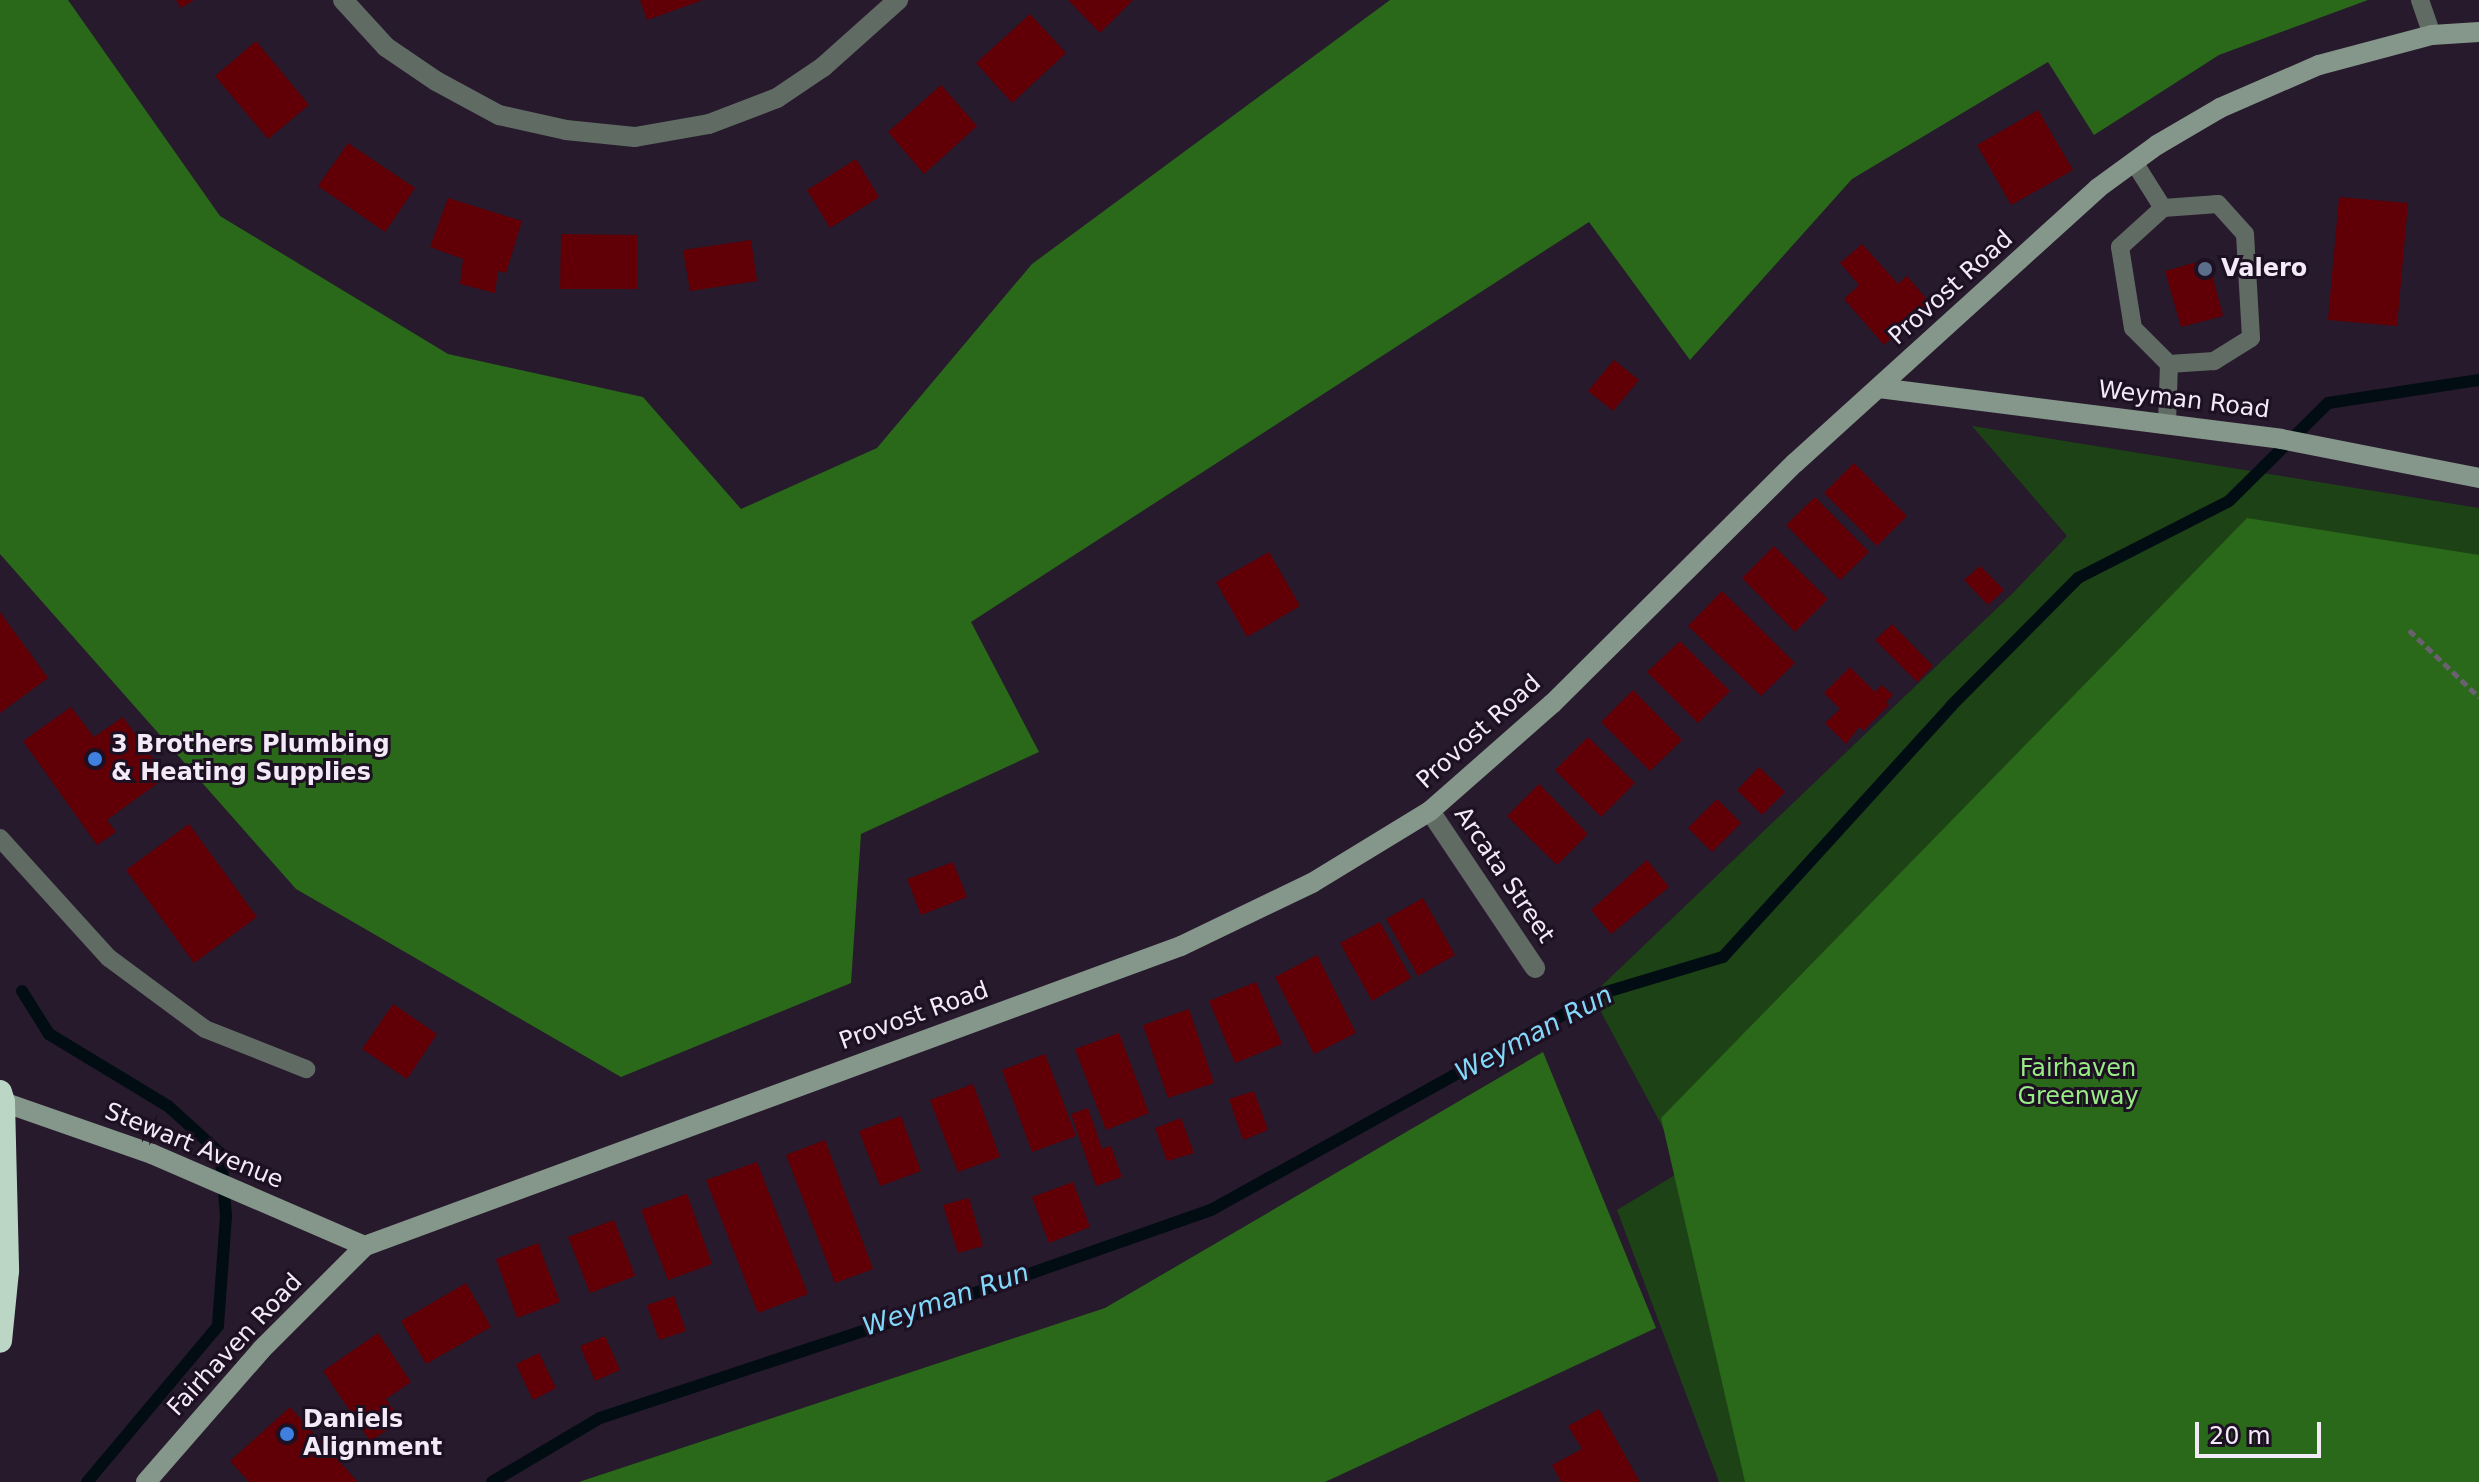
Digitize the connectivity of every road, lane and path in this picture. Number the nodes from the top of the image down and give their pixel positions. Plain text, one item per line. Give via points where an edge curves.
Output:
1 (343, 0) edge
2 (898, 0) edge
3 (2420, 0) edge
4 (2479, 32) edge
5 (2432, 35) junction
6 (2134, 162) junction
7 (2163, 208) junction
8 (2169, 364) junction
9 (1879, 388) junction
10 (2173, 424) junction
11 (2479, 478) edge
12 (2409, 630) dead end
13 (2479, 697) edge
14 (1430, 811) junction
15 (0, 838) edge
16 (1535, 968) dead end
17 (306, 1069) dead end
18 (1, 1098) edge
19 (365, 1246) junction
20 (0, 1341) edge
21 (146, 1482) edge

1 - 2 street via 386,47 499,115 566,130 635,137 709,124 777,98 823,67
3 - 5 lane
4 - 5 street, Provost Road
5 - 6 street, Provost Road via 2319,65 2220,108
6 - 7 lane
6 - 9 street, Provost Road via 2098,188
7 - 8 lane via 2120,247 2133,328
7 - 8 lane via 2218,204 2245,234 2251,338 2214,361
8 - 10 lane
9 - 10 street, Weyman Road
9 - 14 street, Provost Road via 1795,463 1552,704
10 - 11 street, Weyman Road
12 - 13 path
14 - 16 street, Arcata Street
14 - 19 street, Provost Road via 1312,883 1181,946
15 - 17 lane via 109,958 205,1029
18 - 19 street, Stewart Avenue via 152,1154
18 - 20 highway via 7,1271
19 - 21 street, Fairhaven Road via 261,1350

